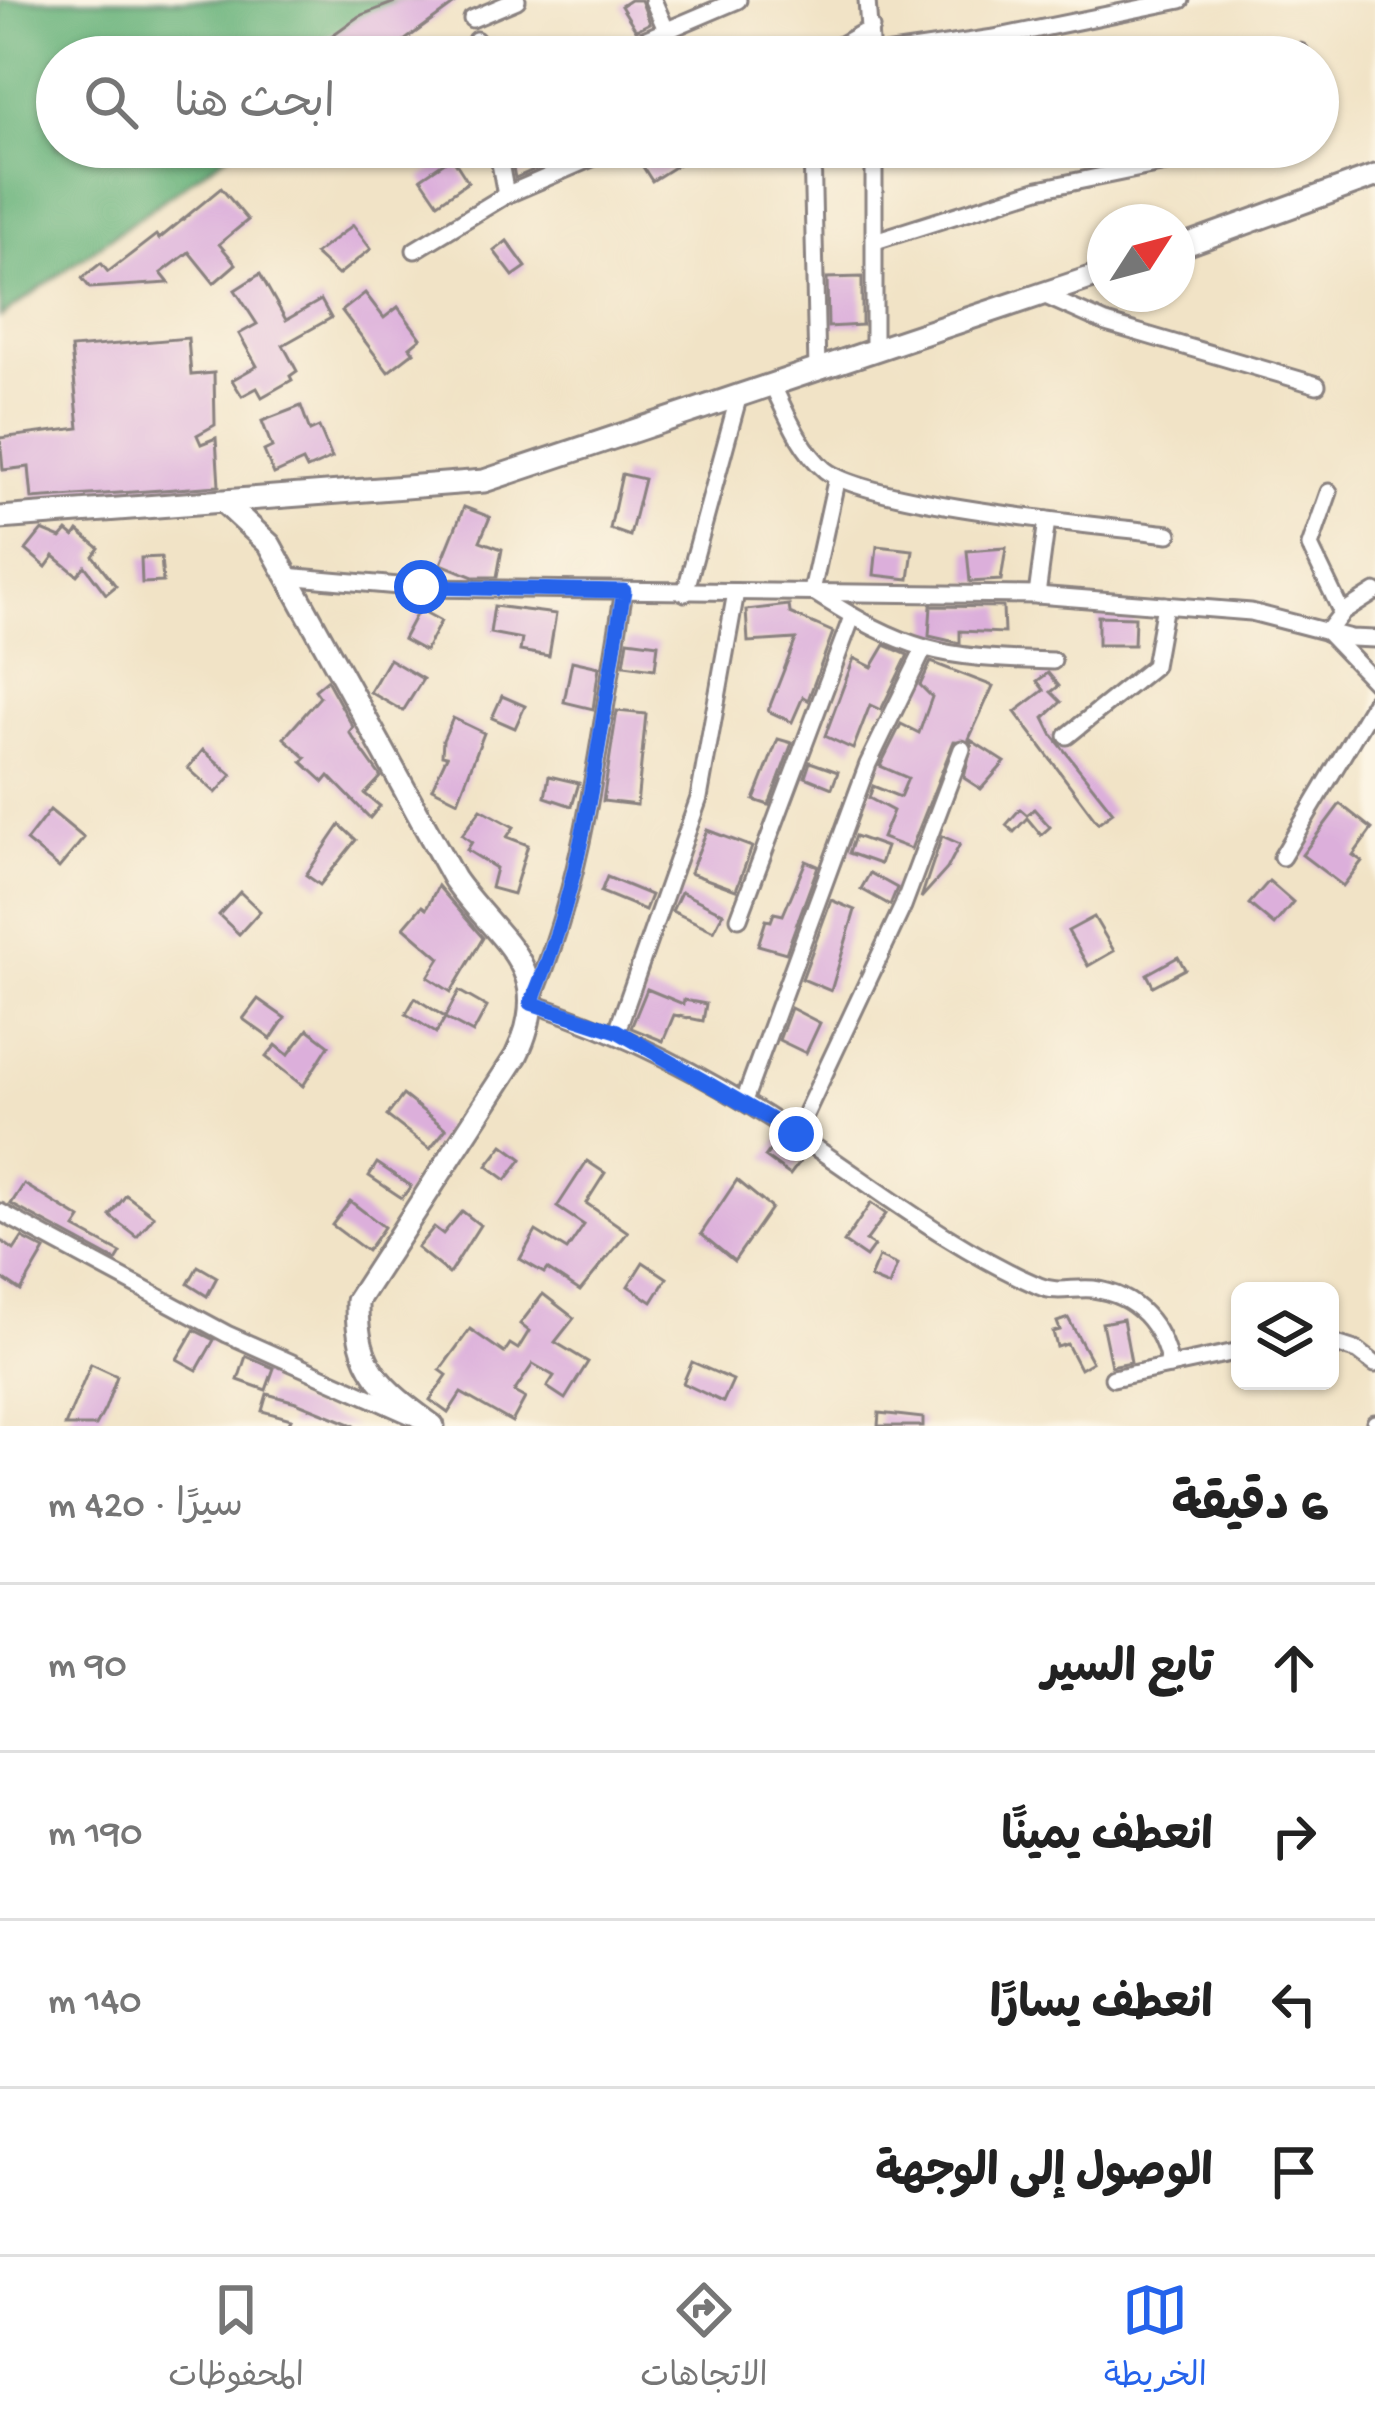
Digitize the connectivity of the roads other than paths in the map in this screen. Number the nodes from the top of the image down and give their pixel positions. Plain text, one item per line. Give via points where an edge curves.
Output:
1 (517, 0) edge
2 (652, 0) edge
3 (738, 0) edge
4 (867, 0) edge
5 (1181, 0) edge
6 (472, 19) dead end
7 (871, 28) junction
8 (667, 30) junction
9 (653, 36) edge
10 (669, 36) edge
11 (857, 36) edge
12 (871, 36) edge
13 (1004, 36) edge
14 (501, 168) edge
15 (568, 168) edge
16 (812, 168) edge
17 (877, 168) edge
18 (1141, 168) edge
19 (1375, 176) edge
20 (506, 195) junction
21 (874, 241) junction
22 (1195, 241) edge
23 (415, 250) dead end
24 (1087, 279) edge
25 (1043, 295) junction
26 (874, 351) junction
27 (817, 370) junction
28 (772, 385) junction
29 (1317, 385) dead end
30 (739, 395) junction
31 (837, 478) junction
32 (1329, 492) dead end
33 (274, 497) junction
34 (226, 504) junction
35 (0, 518) edge
36 (1047, 520) junction
37 (1169, 534) dead end
38 (270, 545) junction
39 (286, 577) junction
40 (624, 591) junction
41 (812, 591) junction
42 (685, 592) junction
43 (736, 592) junction
44 (1375, 592) edge
45 (1037, 595) junction
46 (1165, 605) junction
47 (1342, 613) junction
48 (852, 617) junction
49 (1327, 632) junction
50 (1375, 639) edge
51 (923, 651) junction
52 (1053, 662) dead end
53 (1375, 682) edge
54 (1375, 701) edge
55 (1067, 736) dead end
56 (962, 749) dead end
57 (1282, 857) dead end
58 (739, 918) dead end
59 (531, 1003) junction
60 (617, 1031) junction
61 (744, 1101) junction
62 (796, 1134) junction
63 (0, 1212) edge
64 (1339, 1345) edge
65 (1231, 1353) edge
66 (1375, 1364) edge
67 (1170, 1366) junction
68 (1113, 1378) dead end
69 (433, 1426) edge

1 - 6 street
2 - 8 street
3 - 8 street
4 - 7 street
5 - 13 street
7 - 11 street
7 - 12 street
8 - 9 street
8 - 10 street
14 - 20 street
15 - 20 street
16 - 27 street
17 - 21 street
18 - 21 street via 1039,189
19 - 22 main road
20 - 23 street
21 - 26 street
24 - 25 main road
25 - 26 main road
25 - 29 street via 1106,323
26 - 27 main road
27 - 28 main road
28 - 30 main road
28 - 31 street via 795,433
30 - 33 main road via 484,482
30 - 42 street
31 - 36 street
31 - 41 street
32 - 47 street via 1310,546
33 - 34 main road
33 - 38 main road
34 - 35 main road
34 - 38 main road
36 - 37 street
36 - 45 street
38 - 39 main road
39 - 40 street
39 - 59 main road via 454,879 516,951
40 - 42 street
40 - 59 street via 571,889
41 - 43 street
41 - 45 street
41 - 48 street
42 - 43 street
43 - 60 street via 699,798
44 - 47 street
45 - 46 street
46 - 49 street via 1252,612
46 - 55 street via 1154,666
47 - 49 street
48 - 51 street
48 - 58 street
49 - 50 street
49 - 53 street
51 - 52 street
51 - 61 street via 868,764
54 - 57 street
56 - 62 street via 903,906
59 - 60 street
59 - 69 main road via 516,1056 357,1301 356,1339 372,1374
60 - 61 street
61 - 62 street
62 - 67 street via 893,1205 1044,1288 1094,1289 1123,1300 1154,1320
63 - 69 street via 227,1334
64 - 66 street
65 - 67 street
67 - 68 street

